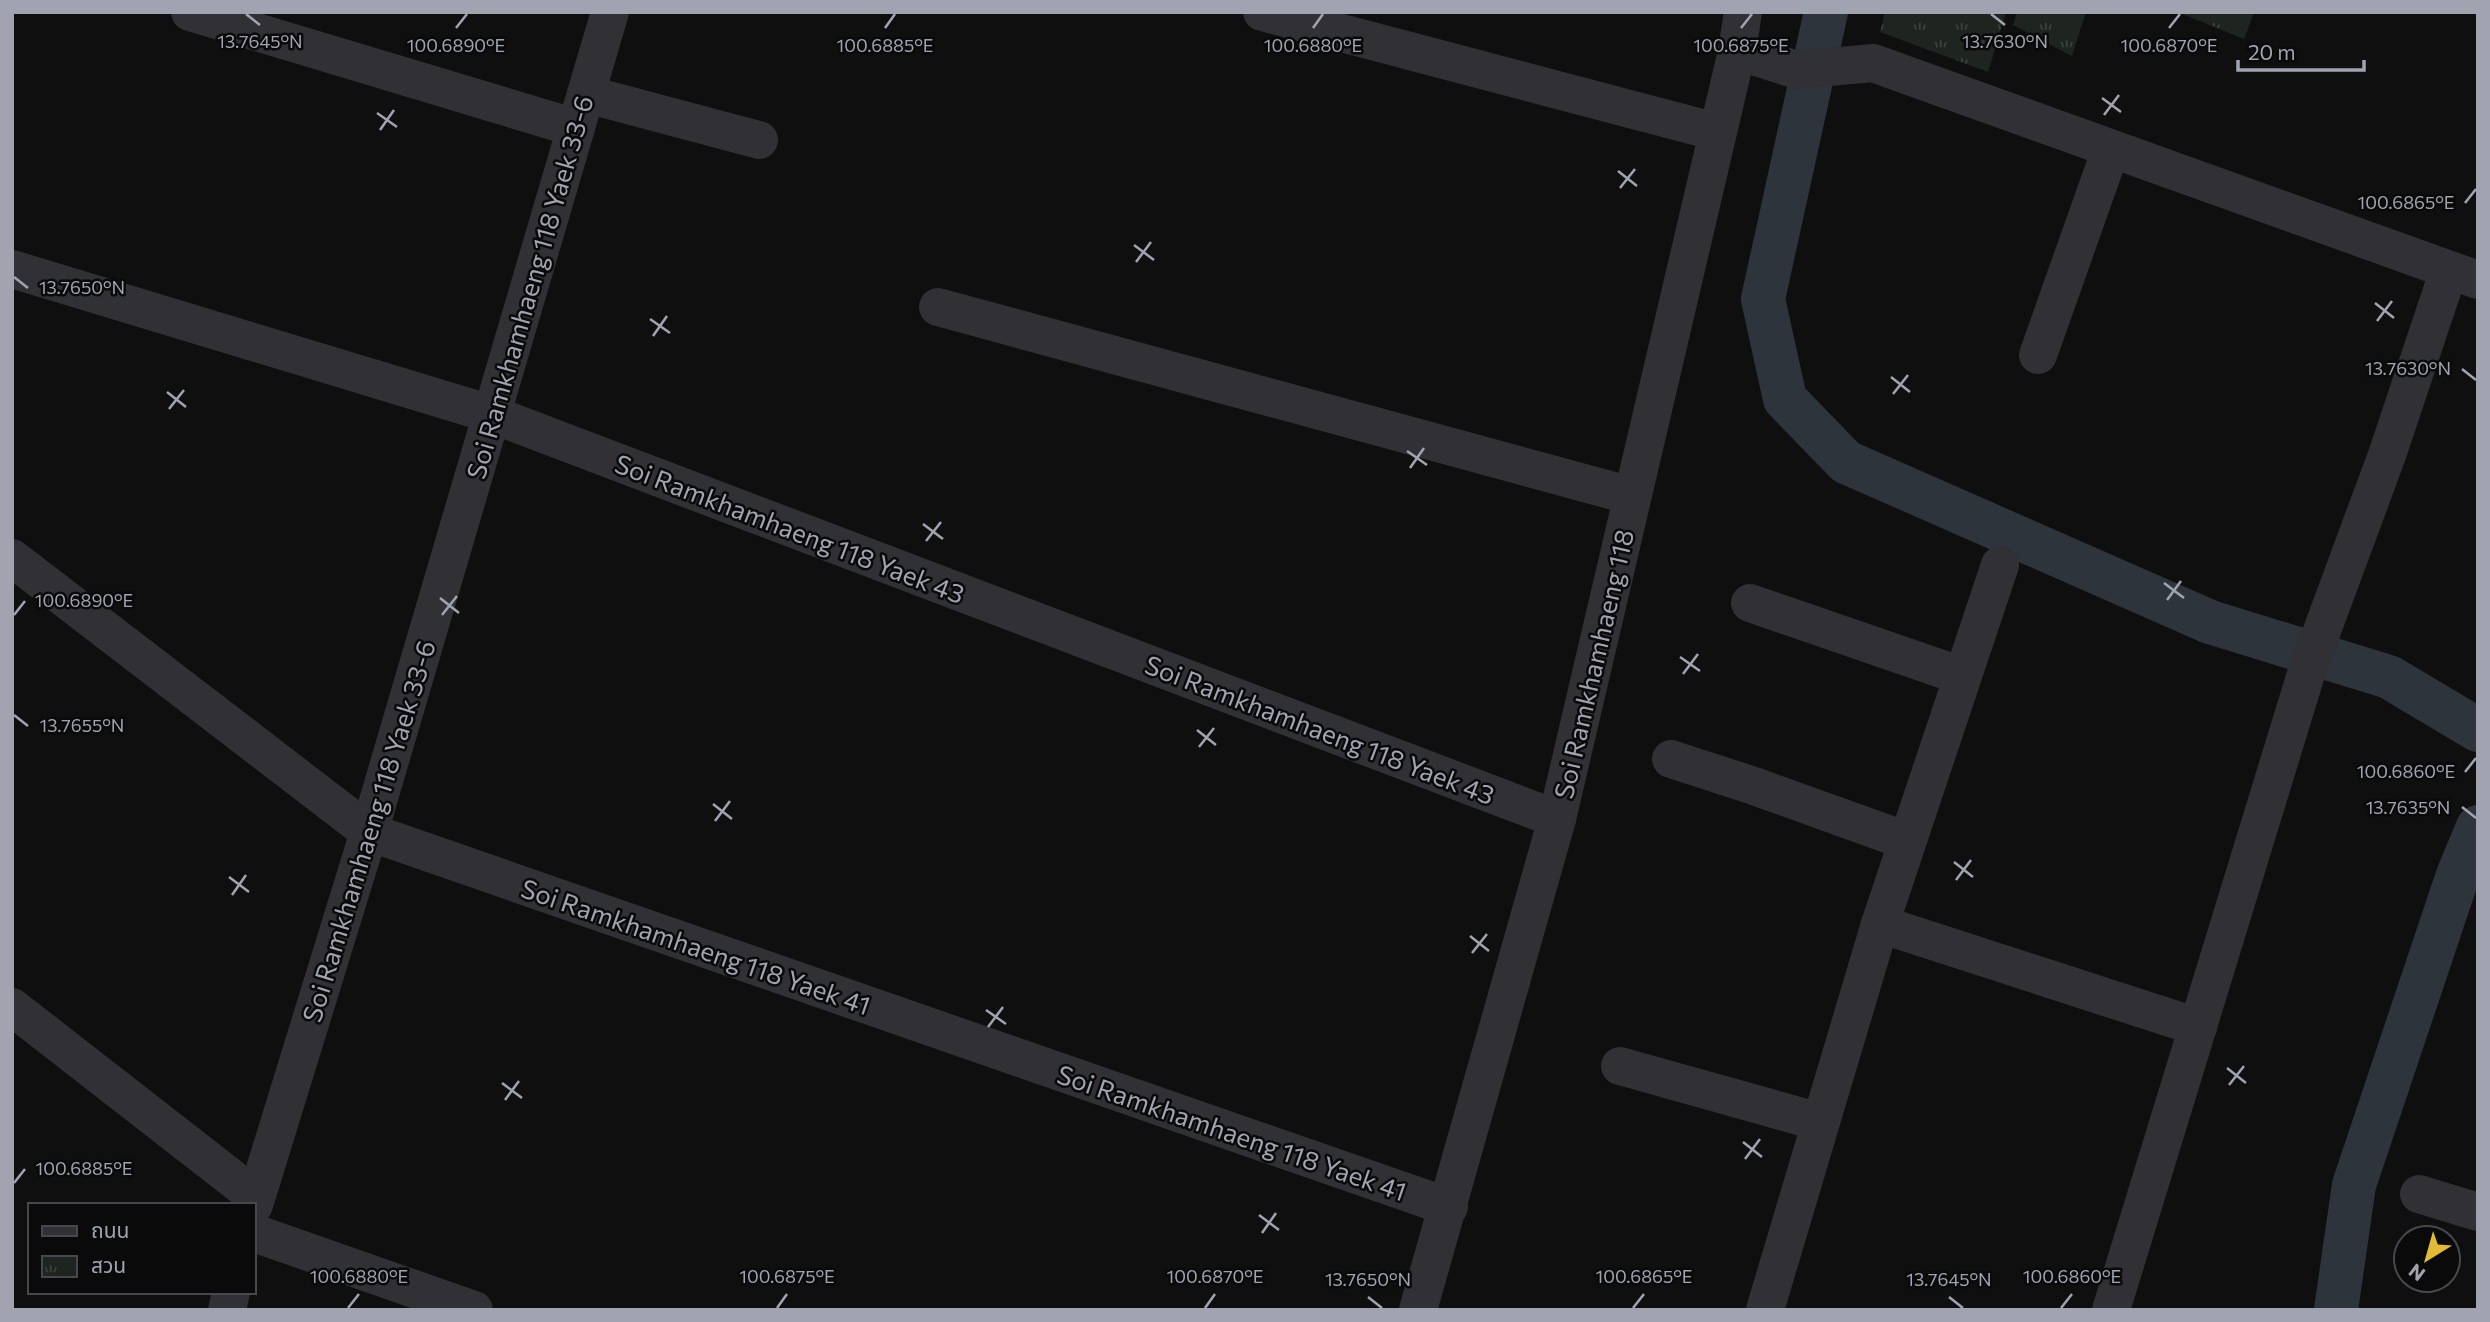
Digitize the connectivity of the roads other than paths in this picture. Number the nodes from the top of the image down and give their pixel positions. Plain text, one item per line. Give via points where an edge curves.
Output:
1 (191, 12) edge
2 (610, 12) edge
3 (1262, 12) edge
4 (1743, 12) edge
5 (1737, 51) junction
6 (581, 111) junction
7 (1717, 132) junction
8 (759, 139) dead end
9 (2111, 149) junction
10 (12, 269) edge
11 (2464, 275) edge
12 (938, 307) dead end
13 (2039, 355) dead end
14 (491, 414) junction
15 (1633, 496) junction
16 (12, 558) edge
17 (2000, 565) dead end
18 (1750, 603) dead end
19 (1962, 676) junction
20 (1671, 759) dead end
21 (1557, 819) junction
22 (369, 832) junction
23 (1907, 841) junction
24 (1880, 925) junction
25 (12, 1007) edge
26 (2198, 1027) junction
27 (1620, 1066) dead end
28 (1820, 1122) junction
29 (2419, 1194) dead end
30 (244, 1203) edge
31 (1449, 1207) junction
32 (256, 1209) edge
33 (256, 1212) edge
34 (2478, 1213) edge
35 (474, 1310) edge
36 (1418, 1310) edge
37 (1765, 1310) edge
38 (2111, 1310) edge

1 - 6 street
2 - 6 street, Soi Ramkhamhaeng 118 Yaek 33-6
3 - 7 street
4 - 5 street, Soi Ramkhamhaeng 118
5 - 7 street, Soi Ramkhamhaeng 118
5 - 9 street via 1797,70 1873,63
6 - 8 street
6 - 14 street, Soi Ramkhamhaeng 118 Yaek 33-6
7 - 15 street, Soi Ramkhamhaeng 118
9 - 11 street
9 - 13 street
10 - 14 street, Soi Ramkhamhaeng 118 Yaek 43
11 - 26 street via 2387,455 2306,674
12 - 15 street
14 - 21 street, Soi Ramkhamhaeng 118 Yaek 43
14 - 22 street, Soi Ramkhamhaeng 118 Yaek 33-6
15 - 21 street, Soi Ramkhamhaeng 118
16 - 22 street, Soi Ramkhamhaeng 118 Yaek 41
17 - 19 street
18 - 19 street
19 - 23 street
20 - 23 street
21 - 31 street, Soi Ramkhamhaeng 118
22 - 31 street, Soi Ramkhamhaeng 118 Yaek 41
22 - 32 street, Soi Ramkhamhaeng 118 Yaek 33-6
23 - 24 street
24 - 26 street
24 - 28 street
25 - 30 street
26 - 38 street
27 - 28 street
28 - 37 street
29 - 34 street
31 - 36 street, Soi Ramkhamhaeng 118
33 - 35 street

